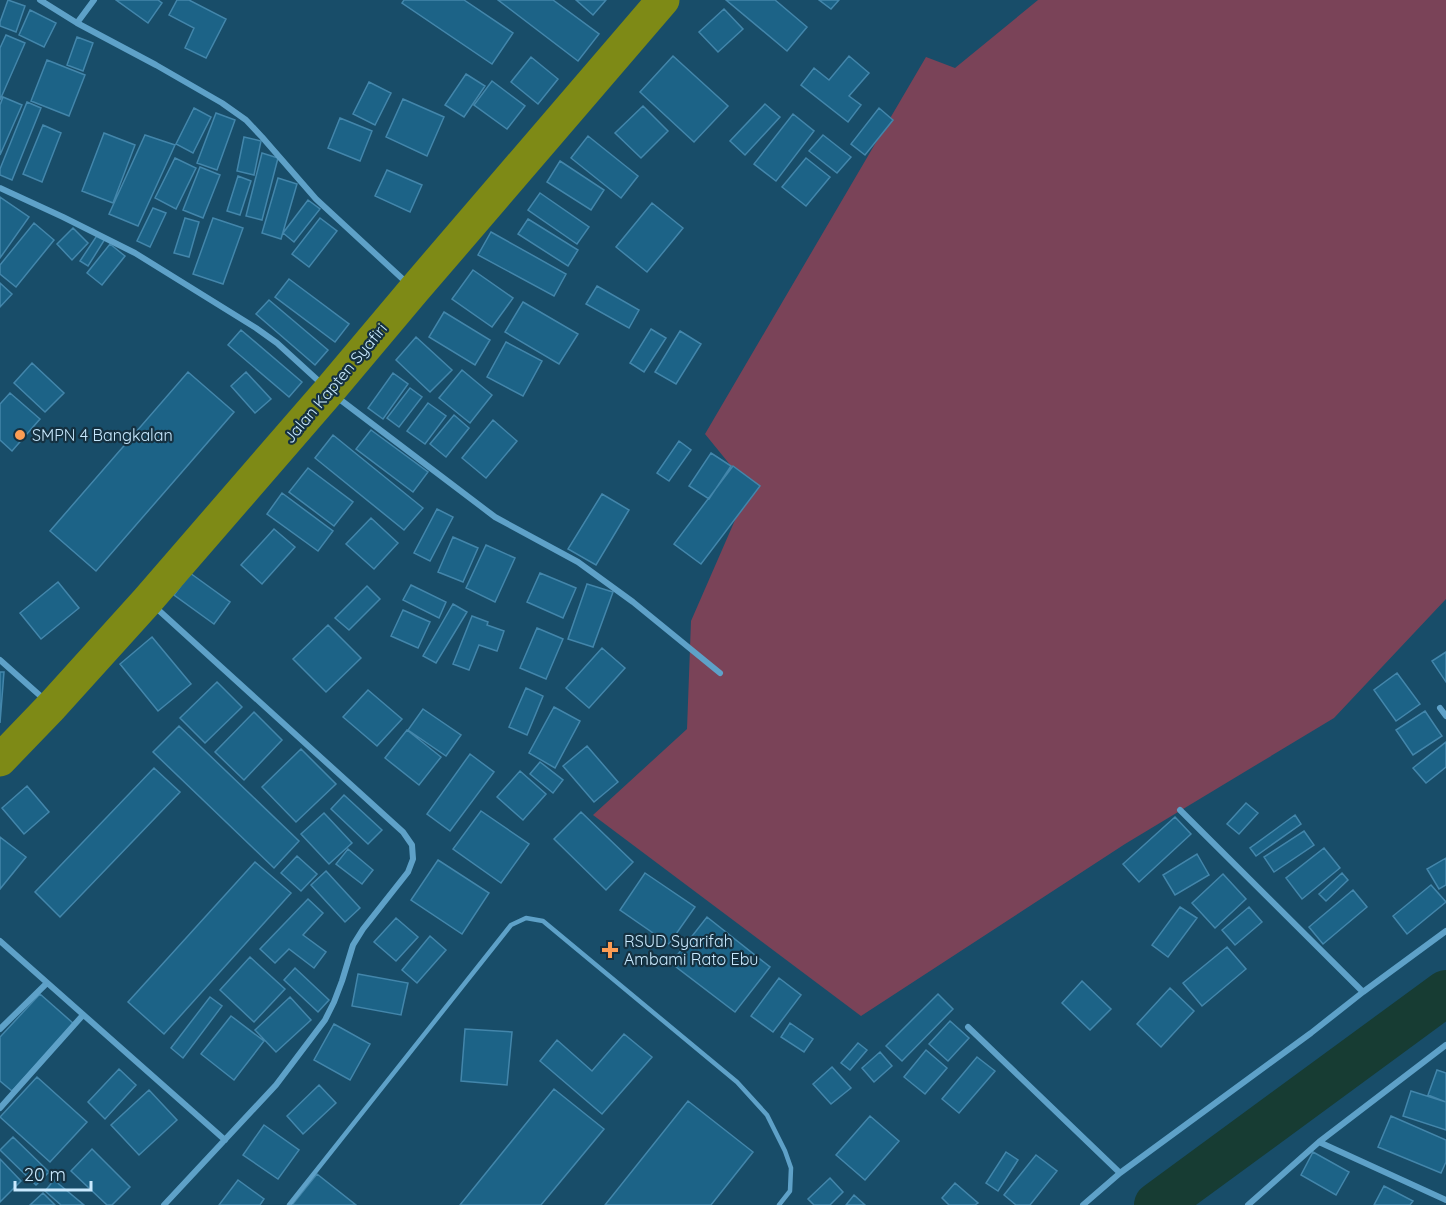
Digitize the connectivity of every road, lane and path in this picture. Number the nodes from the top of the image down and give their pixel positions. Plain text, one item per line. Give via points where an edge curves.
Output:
1 (40, 0) edge
2 (94, 0) edge
3 (663, 0) edge
4 (77, 23) junction
5 (0, 188) edge
6 (414, 290) junction
7 (329, 391) junction
8 (147, 601) junction
9 (0, 660) edge
10 (720, 673) dead end
11 (52, 706) junction
12 (1440, 708) dead end
13 (1446, 716) edge
14 (0, 760) edge
15 (1180, 810) dead end
16 (1446, 931) edge
17 (0, 941) edge
18 (47, 983) junction
19 (1363, 992) junction
20 (83, 1014) junction
21 (968, 1027) dead end
22 (0, 1029) edge
23 (1446, 1045) edge
24 (0, 1108) edge
25 (225, 1140) junction
26 (1319, 1142) junction
27 (1120, 1173) junction
28 (1446, 1200) edge
29 (164, 1205) edge
30 (290, 1205) edge
31 (779, 1205) edge
32 (1083, 1205) edge
33 (1248, 1205) edge

1 - 4 street
2 - 4 street
3 - 6 highway, Jalan Kapten Syafiri
4 - 6 street via 246,120 316,199
5 - 7 street via 135,253 256,328
6 - 7 highway, Jalan Kapten Syafiri
7 - 8 highway, Jalan Kapten Syafiri
7 - 10 street via 495,517 578,562
8 - 11 highway, Jalan Kapten Syafiri
8 - 25 street via 365,796 412,845 413,859 408,872 353,945 325,1020 276,1085
9 - 11 street
11 - 14 highway, Jalan Kapten Syafiri
12 - 13 street
15 - 19 street
16 - 19 street
17 - 18 street
18 - 20 street
18 - 22 street
19 - 27 street
20 - 24 street
20 - 25 street
21 - 27 street
23 - 26 street
25 - 29 street
26 - 28 street
26 - 33 street
27 - 32 street
30 - 31 lane via 511,925 525,918 543,921 719,1066 760,1107 791,1168 790,1191

